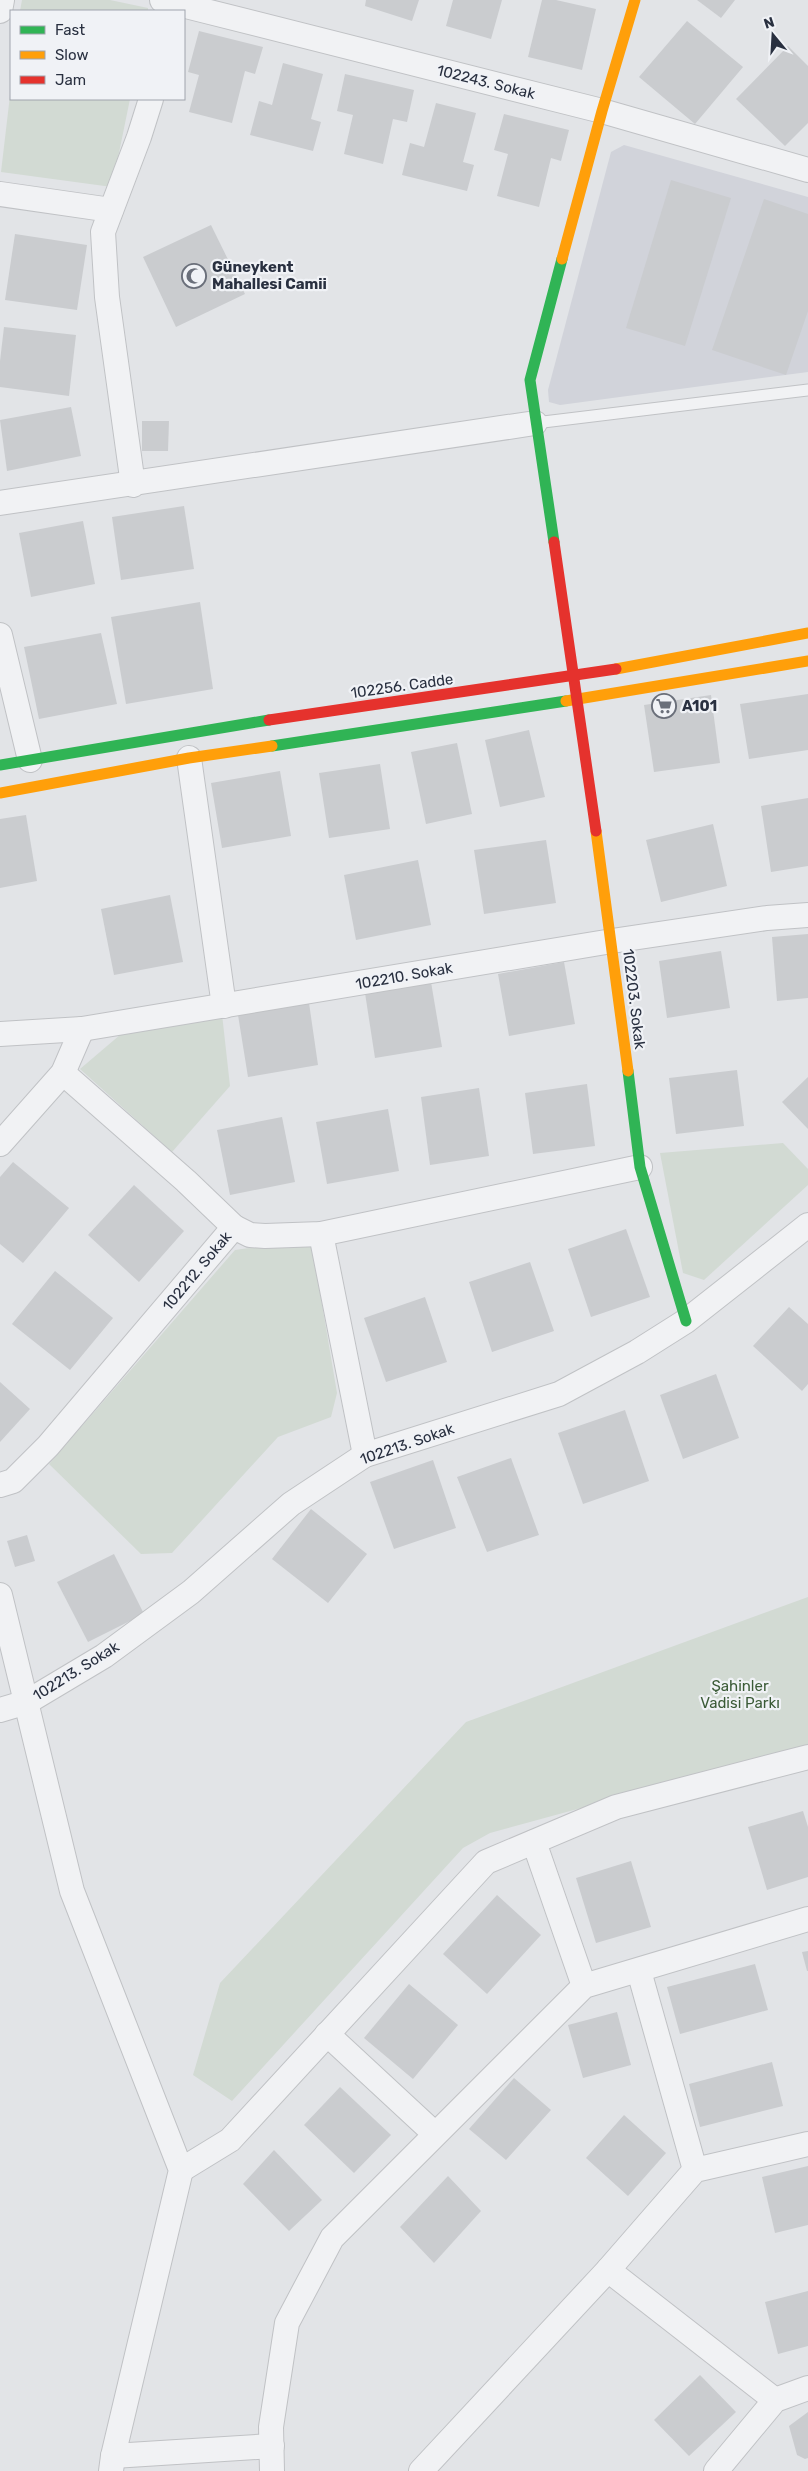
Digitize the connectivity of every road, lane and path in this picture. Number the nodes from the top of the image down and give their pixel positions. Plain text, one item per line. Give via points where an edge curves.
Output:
1 (2, 0) edge
2 (635, 0) edge
3 (175, 4) edge
4 (0, 11) edge
5 (151, 100) edge
6 (602, 111) junction
7 (808, 170) edge
8 (0, 194) edge
9 (111, 210) junction
10 (808, 390) edge
11 (535, 422) junction
12 (133, 484) junction
13 (0, 503) edge
14 (808, 633) edge
15 (0, 635) edge
16 (808, 661) edge
17 (571, 677) junction
18 (575, 700) junction
19 (189, 758) junction
20 (30, 760) junction
21 (0, 766) edge
22 (0, 793) edge
23 (808, 914) edge
24 (612, 942) junction
25 (224, 1006) junction
26 (82, 1029) junction
27 (0, 1034) edge
28 (63, 1073) junction
29 (0, 1144) edge
30 (640, 1167) junction
31 (808, 1225) edge
32 (234, 1227) junction
33 (321, 1234) junction
34 (686, 1321) junction
35 (365, 1455) junction
36 (0, 1485) edge
37 (0, 1595) edge
38 (27, 1702) junction
39 (0, 1710) edge
40 (808, 1757) edge
41 (534, 1842) junction
42 (808, 1919) edge
43 (639, 1971) junction
44 (584, 1986) junction
45 (327, 2034) junction
46 (435, 2134) junction
47 (808, 2144) edge
48 (181, 2170) junction
49 (696, 2170) junction
50 (608, 2270) junction
51 (808, 2388) edge
52 (775, 2400) junction
53 (272, 2446) junction
54 (112, 2463) edge
55 (272, 2471) edge
56 (421, 2471) edge
57 (716, 2471) edge

1 - 4 street
2 - 6 street, 102203. Sokak
3 - 6 street, 102243. Sokak
5 - 9 street
6 - 7 street, 102243. Sokak
6 - 11 street, 102203. Sokak via 530,380
8 - 9 street
9 - 12 street via 103,232 107,297
10 - 11 lane
11 - 12 street
11 - 17 street, 102203. Sokak
12 - 13 street
14 - 17 street, 102256. Cadde
15 - 20 street
16 - 18 street
17 - 18 street, 102203. Sokak
17 - 20 street, 102256. Cadde via 234,725
18 - 19 street
18 - 24 street, 102203. Sokak
19 - 22 street
19 - 25 street
20 - 21 street, 102256. Cadde
23 - 24 street, 102210. Sokak
24 - 25 street, 102210. Sokak
24 - 30 street, 102203. Sokak
25 - 26 street, 102210. Sokak
26 - 27 street, 102210. Sokak
26 - 28 street
28 - 29 street
28 - 32 street
30 - 33 street, 102212. Sokak
30 - 34 street, 102203. Sokak
31 - 34 street, 102213. Sokak
32 - 33 street, 102212. Sokak via 250,1235
32 - 36 street, 102212. Sokak via 48,1446 12,1481
33 - 35 street
34 - 35 street, 102213. Sokak via 560,1394
35 - 38 street, 102213. Sokak via 291,1504 191,1592 104,1656
37 - 38 street
38 - 39 street, 102213. Sokak
38 - 48 street via 72,1891
40 - 41 street via 616,1807
41 - 44 street
41 - 45 street via 486,1862
42 - 43 street
43 - 44 street
43 - 49 street
44 - 46 street
45 - 46 street
45 - 48 street via 230,2140
46 - 53 street via 332,2238 287,2322 271,2427
47 - 49 street
48 - 54 street
49 - 50 street
50 - 52 street
50 - 56 street
51 - 52 street
52 - 57 street
53 - 54 street
53 - 55 street

